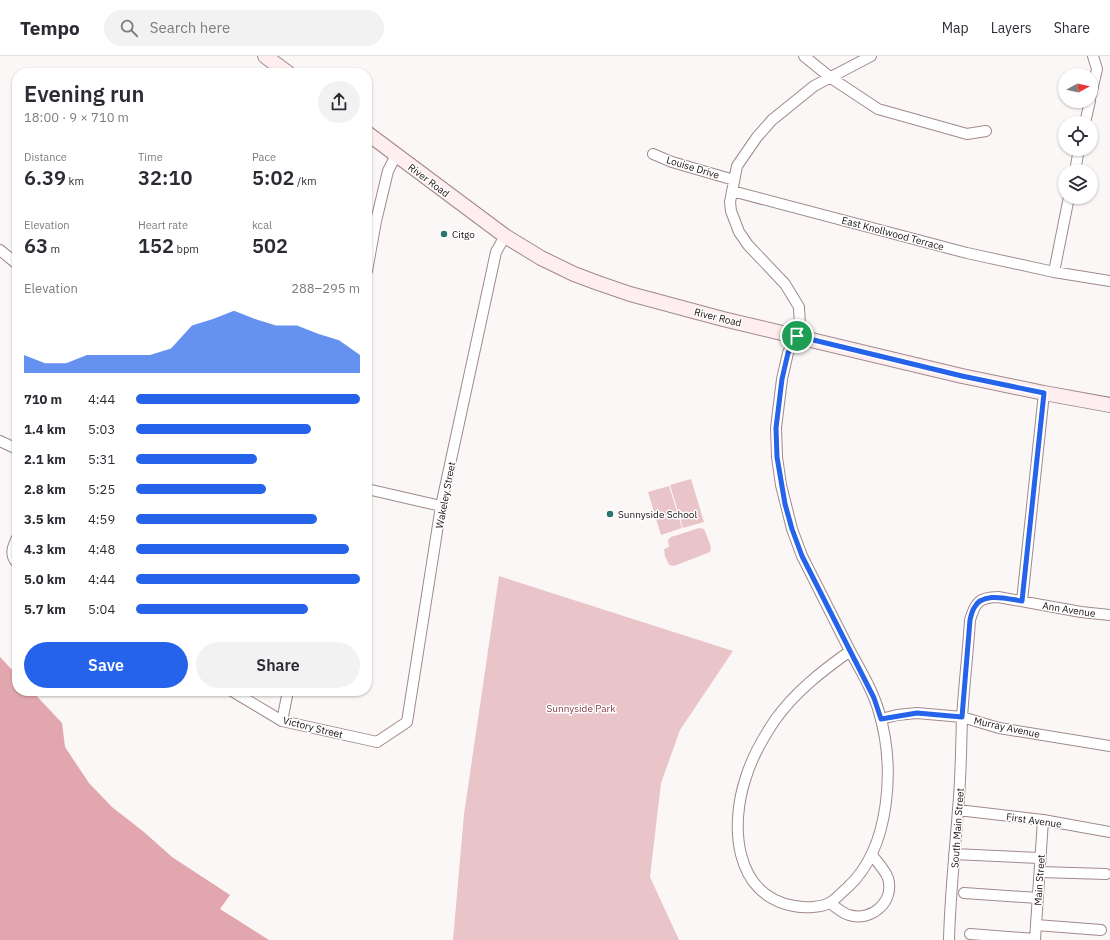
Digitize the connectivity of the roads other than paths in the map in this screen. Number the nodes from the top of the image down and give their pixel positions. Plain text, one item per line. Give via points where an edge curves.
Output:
1 (265, 56) edge
2 (804, 56) edge
3 (871, 56) edge
4 (1093, 56) edge
5 (281, 68) edge
6 (1097, 68) edge
7 (831, 78) junction
8 (986, 131) dead end
9 (372, 137) edge
10 (653, 154) dead end
11 (396, 155) junction
12 (734, 180) junction
13 (732, 191) junction
14 (1069, 204) edge
15 (505, 236) junction
16 (372, 243) edge
17 (0, 250) edge
18 (12, 260) edge
19 (1054, 272) junction
20 (1110, 281) edge
21 (797, 336) junction
22 (1044, 393) junction
23 (1110, 404) edge
24 (0, 441) edge
25 (12, 447) edge
26 (372, 490) edge
27 (441, 506) junction
28 (1022, 601) junction
29 (1110, 615) edge
30 (850, 652) junction
31 (240, 696) edge
32 (287, 696) edge
33 (962, 717) junction
34 (881, 719) junction
35 (282, 721) junction
36 (377, 742) joint
37 (1110, 746) edge
38 (958, 810) junction
39 (1043, 820) junction
40 (1110, 832) edge
41 (954, 854) junction
42 (872, 855) junction
43 (1040, 858) junction
44 (1040, 872) junction
45 (1106, 874) dead end
46 (964, 893) dead end
47 (1038, 898) junction
48 (830, 903) junction
49 (1036, 924) junction
50 (1102, 930) dead end
51 (970, 934) dead end
52 (1035, 939) edge
53 (949, 940) edge

1 - 5 main road
2 - 7 street
3 - 7 street
4 - 6 street
7 - 8 street via 878,109 968,134
7 - 12 street via 814,86 772,120 737,166
9 - 11 main road, River Road
10 - 12 street, Louise Drive
11 - 15 main road, River Road
11 - 16 street via 388,171
12 - 13 street
13 - 19 street, East Knollwood Terrace via 967,253
13 - 21 street via 731,211 739,232 785,284 799,307 800,327
14 - 19 street
15 - 21 main road, River Road via 541,258 598,284 716,317
15 - 27 street, Wakeley Street via 496,252
17 - 18 street
19 - 20 street, East Knollwood Terrace
21 - 22 main road, River Road
21 - 30 street via 788,353 782,379 776,428 781,485 802,556
22 - 23 main road, River Road
22 - 28 street
24 - 25 street
26 - 27 street
27 - 36 street, Wakeley Street via 407,722
28 - 29 street, Ann Avenue
28 - 33 street, Ann Avenue via 989,597 974,607 970,620
30 - 34 street via 874,698
30 - 48 street via 802,688 762,740 741,794 737,825 741,858 748,873 763,893 774,900 795,907
31 - 35 street, Victory Street
32 - 35 street
33 - 34 street, Murray Avenue via 917,713
33 - 37 street, Murray Avenue via 999,728
33 - 38 street, South Main Street
34 - 42 street via 889,768 888,790
35 - 36 street, Victory Street
38 - 39 street, First Avenue
38 - 41 street, South Main Street
39 - 40 street, First Avenue
39 - 43 street, Main Street
41 - 43 street
41 - 53 street, South Main Street
42 - 48 street via 858,877
42 - 48 street via 888,877 889,893 882,906 867,916 858,916 848,915
43 - 44 street, Main Street
44 - 45 street
44 - 47 street, Main Street
46 - 47 street
47 - 49 street, Main Street
49 - 50 street
49 - 52 street, Main Street
51 - 52 street

